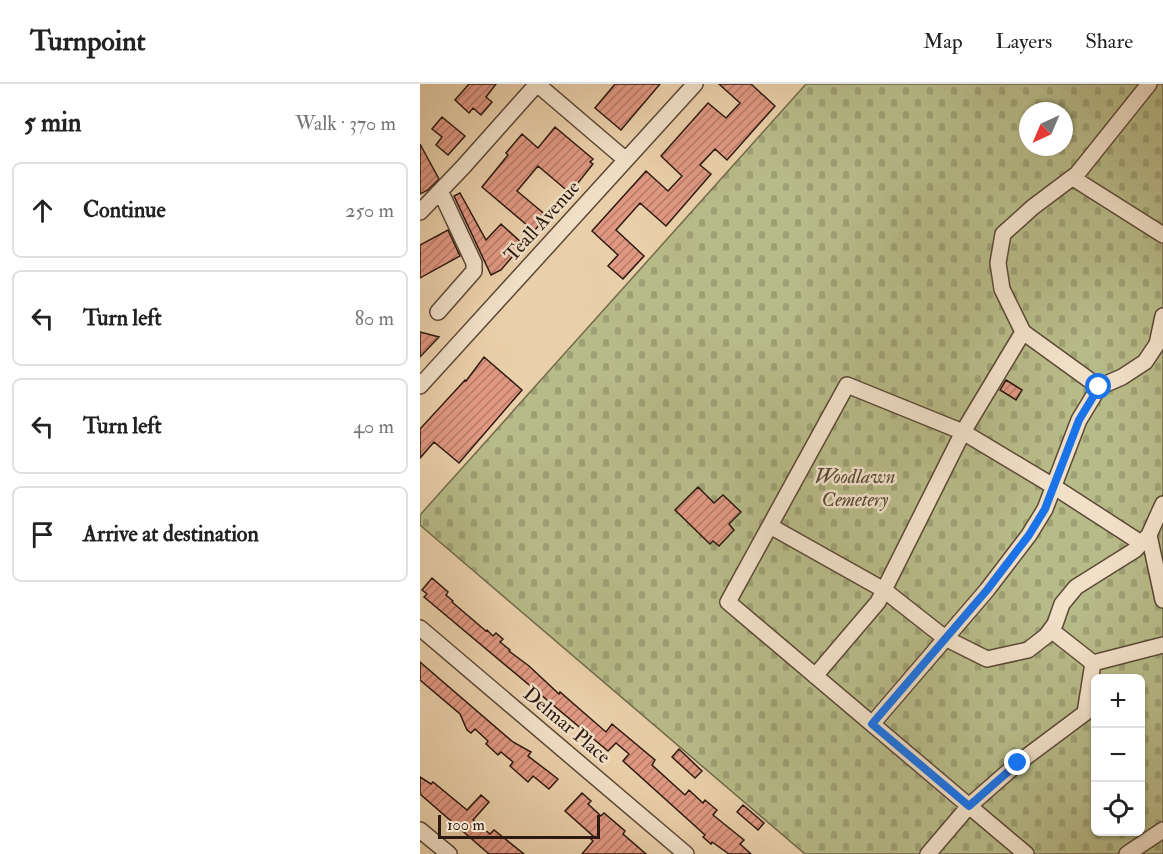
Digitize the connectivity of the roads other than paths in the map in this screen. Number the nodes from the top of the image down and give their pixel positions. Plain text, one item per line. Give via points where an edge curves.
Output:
1 (537, 84) edge
2 (695, 84) edge
3 (1149, 84) edge
4 (626, 160) junction
5 (1073, 178) junction
6 (438, 193) junction
7 (420, 212) edge
8 (1163, 236) edge
9 (438, 312) dead end
10 (1163, 316) edge
11 (1023, 332) junction
12 (1151, 353) junction
13 (1163, 364) edge
14 (420, 387) edge
15 (1099, 387) junction
16 (963, 432) junction
17 (1053, 486) junction
18 (1163, 504) edge
19 (770, 526) junction
20 (1145, 539) junction
21 (884, 590) junction
22 (1163, 600) edge
23 (420, 628) edge
24 (1050, 630) junction
25 (945, 638) junction
26 (1163, 645) edge
27 (1093, 663) junction
28 (815, 676) junction
29 (872, 724) junction
30 (969, 806) junction
31 (420, 830) edge
32 (1163, 830) edge
33 (449, 854) edge
34 (686, 854) edge
35 (928, 854) edge
36 (1026, 854) edge
37 (1127, 854) edge

1 - 4 street
1 - 6 street
2 - 4 street, Teall Avenue
3 - 5 street
4 - 14 street, Teall Avenue
5 - 8 street
5 - 11 street via 1003,234 998,263 1002,289
6 - 7 street
6 - 9 street via 474,263 474,271
10 - 12 street
11 - 15 street
11 - 16 street
12 - 13 street
12 - 15 street via 1145,362
15 - 17 street via 1079,420
16 - 17 street
16 - 19 street via 847,385
16 - 21 street
17 - 20 street
17 - 25 street via 1029,535
18 - 20 street
19 - 21 street
19 - 28 street via 728,602
20 - 22 street
20 - 24 street via 1135,550 1076,586
21 - 25 street
21 - 28 street
23 - 34 street, Delmar Place
24 - 25 street via 1028,650 987,659
24 - 27 street
25 - 29 street
26 - 27 street
27 - 30 street via 1085,712
28 - 29 street
29 - 30 street
30 - 35 street
30 - 36 street
31 - 33 street
32 - 37 street

